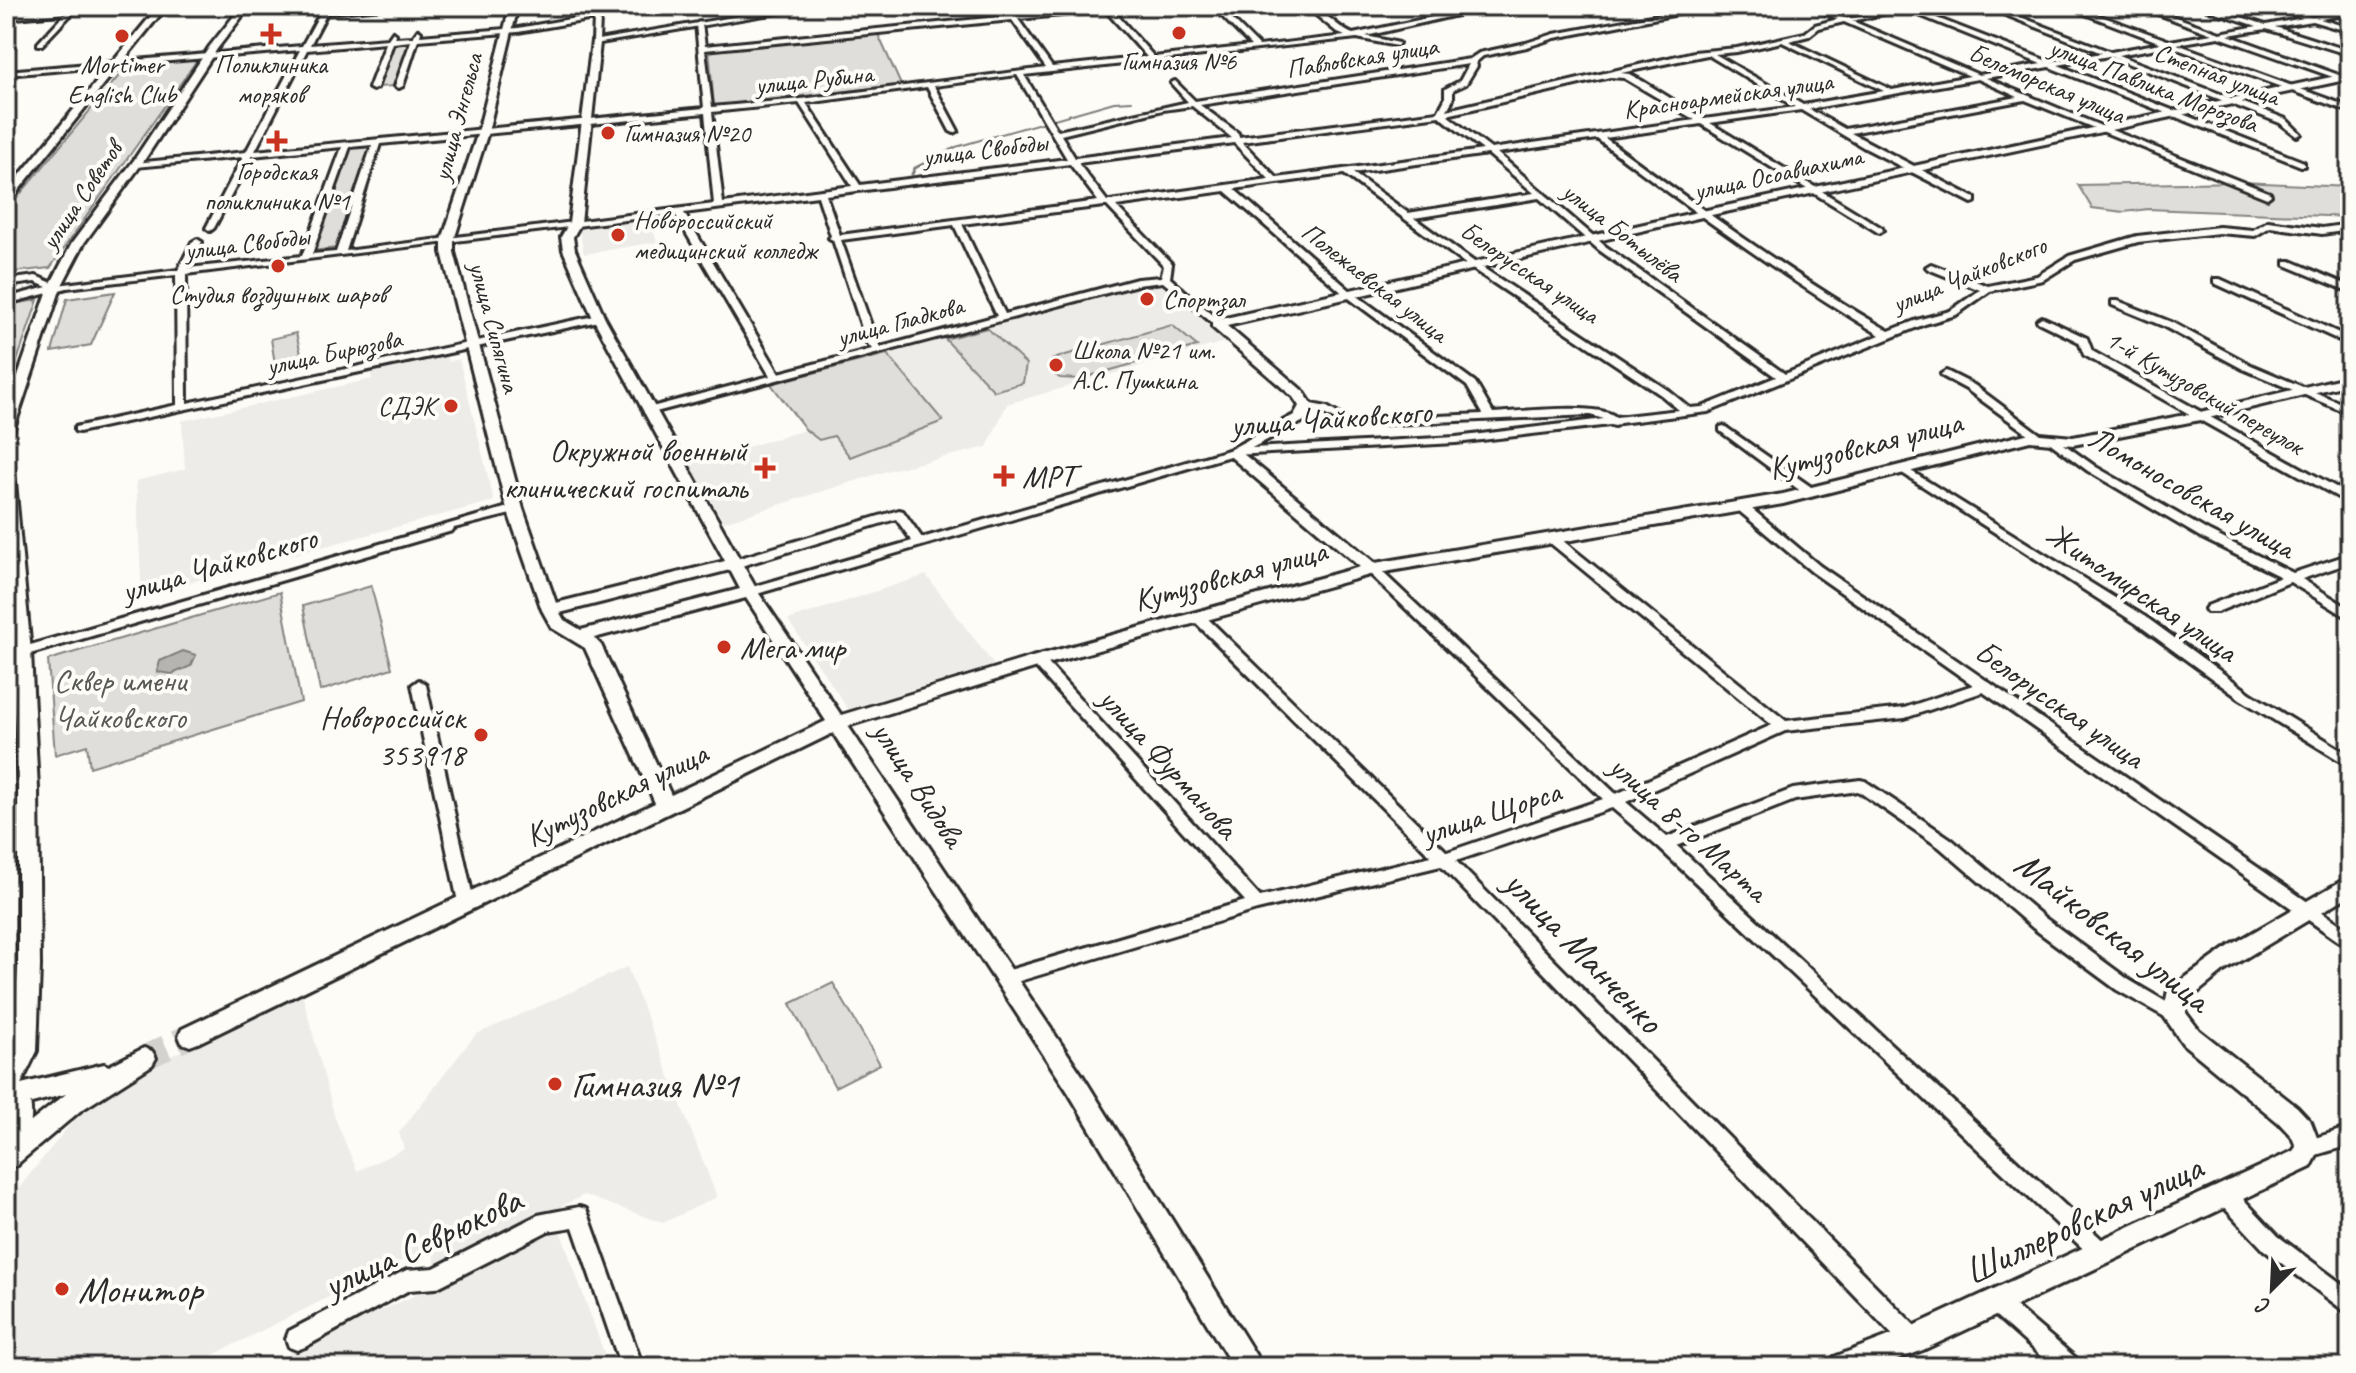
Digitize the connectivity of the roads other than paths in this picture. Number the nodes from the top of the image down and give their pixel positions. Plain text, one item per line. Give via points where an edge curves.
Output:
1 (133, 6) edge
2 (163, 6) edge
3 (246, 6) edge
4 (404, 6) edge
5 (514, 6) edge
6 (627, 6) edge
7 (657, 6) edge
8 (813, 6) edge
9 (1005, 6) edge
10 (1136, 6) edge
11 (1215, 6) edge
12 (1308, 6) edge
13 (1483, 6) edge
14 (1493, 6) edge
15 (1716, 6) edge
16 (1812, 6) edge
17 (1907, 6) edge
18 (1986, 6) edge
19 (2067, 6) edge
20 (2139, 6) edge
21 (2200, 6) edge
22 (2269, 6) edge
23 (2339, 6) edge
24 (73, 9) edge
25 (326, 9) edge
26 (1108, 9) junction
27 (2350, 10) edge
28 (593, 14) junction
29 (6, 16) edge
30 (1013, 18) junction
31 (2312, 19) junction
32 (1846, 20) junction
33 (699, 24) junction
34 (507, 27) junction
35 (2265, 27) junction
36 (2350, 30) edge
37 (2221, 34) junction
38 (417, 35) junction
39 (1353, 36) junction
40 (392, 37) junction
41 (1779, 39) junction
42 (596, 41) junction
43 (2170, 43) junction
44 (40, 44) dead end
45 (309, 44) junction
46 (1397, 44) dead end
47 (704, 48) junction
48 (1257, 48) junction
49 (210, 52) junction
50 (2350, 53) edge
51 (1710, 54) junction
52 (2111, 54) junction
53 (1151, 58) junction
54 (118, 60) junction
55 (1472, 61) junction
56 (2046, 65) junction
57 (6, 66) edge
58 (1050, 69) junction
59 (6, 73) edge
60 (1019, 73) junction
61 (1605, 74) junction
62 (1980, 76) junction
63 (2347, 78) edge
64 (1175, 83) dead end
65 (399, 86) dead end
66 (930, 86) junction
67 (373, 88) dead end
68 (2289, 89) junction
69 (1892, 92) junction
70 (2028, 97) junction
71 (801, 101) junction
72 (2232, 101) junction
73 (1194, 104) junction
74 (1801, 108) junction
75 (710, 109) junction
76 (2350, 110) edge
77 (1441, 114) junction
78 (2168, 114) junction
79 (589, 121) junction
80 (1702, 122) junction
81 (2098, 128) junction
82 (954, 131) dead end
83 (483, 132) junction
84 (1844, 132) junction
85 (1058, 133) junction
86 (2297, 134) dead end
87 (1598, 136) junction
88 (1236, 140) junction
89 (377, 142) junction
90 (347, 145) junction
91 (1491, 152) junction
92 (247, 154) junction
93 (1072, 160) junction
94 (2301, 164) dead end
95 (135, 165) junction
96 (1913, 168) junction
97 (1345, 171) junction
98 (1275, 181) junction
99 (857, 188) junction
100 (1227, 188) junction
101 (1814, 191) junction
102 (821, 193) junction
103 (1540, 195) junction
104 (2267, 195) dead end
105 (6, 199) edge
106 (1972, 200) dead end
107 (1107, 203) junction
108 (719, 206) junction
109 (678, 211) junction
110 (1702, 214) junction
111 (1407, 216) junction
112 (956, 221) junction
113 (575, 223) junction
114 (2350, 227) edge
115 (210, 228) dead end
116 (1879, 230) dead end
117 (834, 238) junction
118 (1593, 239) junction
119 (448, 240) junction
120 (197, 242) dead end
121 (340, 254) junction
122 (306, 258) junction
123 (2288, 263) dead end
124 (1474, 266) junction
125 (1931, 267) dead end
126 (181, 273) junction
127 (1165, 279) junction
128 (2217, 281) dead end
129 (6, 283) edge
130 (55, 287) junction
131 (1987, 289) junction
132 (2350, 289) edge
133 (1349, 294) junction
134 (6, 301) edge
135 (2115, 303) dead end
136 (1002, 317) junction
137 (599, 318) junction
138 (2042, 320) dead end
139 (1217, 324) junction
140 (1888, 335) junction
141 (2350, 342) edge
142 (474, 344) junction
143 (878, 350) junction
144 (1946, 374) dead end
145 (775, 376) junction
146 (1784, 378) junction
147 (2350, 380) edge
148 (2307, 391) junction
149 (1306, 406) junction
150 (182, 407) junction
151 (648, 411) junction
152 (2350, 411) edge
153 (1688, 412) junction
154 (1489, 415) junction
155 (2200, 416) junction
156 (1615, 423) junction
157 (79, 429) dead end
158 (1724, 429) dead end
159 (6, 431) edge
160 (2045, 438) junction
161 (1232, 452) junction
162 (6, 461) edge
163 (1903, 469) junction
164 (1810, 492) junction
165 (2350, 500) edge
166 (1742, 507) junction
167 (515, 509) junction
168 (1553, 539) junction
169 (919, 542) junction
170 (2345, 560) dead end
171 (734, 564) junction
172 (1372, 569) junction
173 (2291, 577) junction
174 (750, 592) junction
175 (2212, 609) dead end
176 (550, 610) junction
177 (2350, 615) edge
178 (1198, 617) junction
179 (581, 636) junction
180 (14, 655) edge
181 (1038, 661) junction
182 (419, 685) dead end
183 (1985, 686) junction
184 (838, 723) junction
185 (1783, 726) junction
186 (2350, 762) edge
187 (1614, 801) junction
188 (666, 805) junction
189 (1665, 844) junction
190 (1444, 859) junction
191 (2350, 884) edge
192 (466, 902) junction
193 (1257, 904) junction
194 (2310, 912) junction
195 (2350, 940) edge
196 (1006, 978) junction
197 (2174, 1015) junction
198 (190, 1036) tunnel mouth
199 (9, 1093) edge
200 (2350, 1136) edge
201 (2309, 1148) junction
202 (6, 1156) edge
203 (2225, 1194) junction
204 (2102, 1253) junction
205 (1995, 1302) junction
206 (2350, 1303) edge
207 (297, 1339) dead end
208 (1913, 1340) junction
209 (632, 1367) edge
210 (1249, 1367) edge
211 (1844, 1367) edge
212 (2069, 1367) edge

1 - 24 street
2 - 54 street, улица Советов
3 - 49 street, улица Советов
4 - 25 street
5 - 34 street, улица Энгельса
6 - 28 street
7 - 28 street
8 - 33 street
9 - 30 street
10 - 26 street
11 - 48 street
12 - 39 street
13 - 14 street, улица Рубина
13 - 39 street, улица Рубина
15 - 55 street, Павловская улица via 1554,36 1481,54
16 - 32 street, Беломорская улица
17 - 32 street, улица Свободы
17 - 56 street, улица Павлика Морозова
18 - 52 street, Степная улица
19 - 43 street
20 - 37 street
21 - 35 street
22 - 31 street
23 - 27 street
24 - 29 street
24 - 44 street
25 - 45 street
26 - 30 street
26 - 53 street
27 - 31 street, Красноармейская улица
28 - 34 street
28 - 42 street
30 - 47 street
30 - 58 street
31 - 35 street, Красноармейская улица
31 - 36 street
32 - 41 street, улица Свободы
32 - 62 street, Беломорская улица
33 - 42 street
33 - 47 street
34 - 38 street
34 - 83 street, улица Энгельса
35 - 37 street, Красноармейская улица
35 - 50 street
37 - 43 street, Красноармейская улица
37 - 63 street
38 - 40 street
38 - 65 street
39 - 46 street
39 - 48 street, улица Рубина
40 - 45 street
40 - 67 street
41 - 51 street, улица Свободы
41 - 69 street
42 - 79 street, улица Видова
43 - 52 street, Красноармейская улица
43 - 68 street
45 - 49 street
45 - 92 street
47 - 75 street
48 - 53 street, улица Рубина
49 - 54 street
49 - 95 street, улица Советов
51 - 61 street, улица Свободы
51 - 74 street
52 - 56 street, Красноармейская улица
52 - 72 street, Степная улица
53 - 58 street, улица Рубина
54 - 57 street
54 - 59 street
54 - 105 street, улица Советов
55 - 73 street, Павловская улица
55 - 77 street via 1463,82 1449,89
56 - 62 street, Красноармейская улица
56 - 78 street, улица Павлика Морозова
58 - 60 street, улица Рубина
60 - 66 street, улица Рубина
60 - 85 street
61 - 77 street, улица Свободы
61 - 80 street via 1626,76
62 - 69 street, Красноармейская улица
62 - 70 street, Беломорская улица
63 - 68 street, улица Осоавиахима
64 - 73 street
66 - 71 street, улица Рубина
66 - 82 street
68 - 72 street, улица Осоавиахима
68 - 76 street
69 - 74 street, Красноармейская улица
70 - 81 street, Беломорская улица
70 - 84 street
71 - 75 street, улица Рубина
71 - 99 street
72 - 78 street, улица Осоавиахима
72 - 86 street, Степная улица via 2283,121
73 - 85 street, Павловская улица
73 - 88 street
74 - 80 street, Красноармейская улица
74 - 84 street
75 - 79 street, улица Рубина
75 - 108 street
77 - 88 street, улица Свободы
77 - 91 street, улица Ботылёва
78 - 81 street, улица Осоавиахима
78 - 94 street, улица Павлика Морозова
79 - 83 street, улица Рубина
79 - 113 street, улица Видова
80 - 87 street, Красноармейская улица
80 - 101 street
81 - 96 street, улица Осоавиахима
81 - 104 street, Беломорская улица
83 - 89 street, улица Рубина
83 - 119 street, улица Энгельса
84 - 96 street
85 - 93 street
87 - 91 street, Красноармейская улица
87 - 110 street
88 - 93 street, улица Свободы
88 - 98 street
89 - 90 street, улица Рубина
89 - 121 street
90 - 92 street, улица Рубина
90 - 122 street
91 - 97 street, Красноармейская улица
91 - 103 street, улица Ботылёва
92 - 95 street, улица Рубина
92 - 115 street
93 - 99 street, улица Свободы
93 - 107 street
95 - 130 street, улица Советов via 78,243
96 - 101 street, улица Осоавиахима
96 - 106 street
97 - 98 street, Красноармейская улица
97 - 111 street, Белорусская улица
98 - 100 street, Красноармейская улица
99 - 102 street, улица Свободы
100 - 107 street, Красноармейская улица
100 - 133 street, Полежаевская улица
101 - 110 street, улица Осоавиахима
101 - 116 street
102 - 108 street, улица Свободы
102 - 117 street
103 - 111 street
103 - 118 street, улица Ботылёва
107 - 112 street, Красноармейская улица
107 - 127 street via 1169,266
108 - 109 street, улица Свободы
109 - 113 street, улица Свободы
109 - 145 street
110 - 118 street, улица Осоавиахима
110 - 140 street
111 - 124 street, Белорусская улица
112 - 117 street, Красноармейская улица
112 - 136 street
113 - 119 street, улица Свободы
113 - 137 street, улица Видова via 567,237 569,250
114 - 131 street, улица Чайковского via 2322,231 2268,224 2255,233 2219,230 2137,239 2072,258 2040,278
117 - 143 street
118 - 124 street, улица Осоавиахима
118 - 146 street, улица Ботылёва
119 - 121 street, улица Свободы
119 - 142 street, улица Сипягина
120 - 126 street
121 - 122 street, улица Свободы
122 - 126 street, улица Свободы
123 - 132 street
124 - 133 street, улица Осоавиахима
124 - 153 street, Белорусская улица
125 - 131 street
126 - 130 street, улица Свободы
126 - 150 street
127 - 136 street, улица Гладкова
127 - 139 street
128 - 141 street
129 - 130 street, улица Свободы via 36,279
130 - 134 street, улица Свободы
130 - 159 street, улица Советов
131 - 140 street, улица Чайковского via 1953,313
133 - 139 street, улица Осоавиахима
133 - 154 street, Полежаевская улица via 1471,384
135 - 148 street
136 - 143 street, улица Гладкова
137 - 142 street, улица Бирюзова
137 - 151 street, улица Видова
138 - 155 street, 1-й Кутузовский переулок via 2083,340 2088,353
139 - 149 street
140 - 146 street, улица Чайковского
142 - 150 street, улица Бирюзова
142 - 167 street, улица Сипягина
143 - 145 street, улица Гладкова
144 - 160 street, Ломоносовская улица
145 - 151 street, улица Гладкова
146 - 153 street, улица Чайковского
147 - 148 street, Кутузовская улица
148 - 152 street
148 - 155 street, Кутузовская улица
149 - 154 street, улица Чайковского via 1347,423
149 - 161 street via 1299,418
150 - 157 street, улица Бирюзова
151 - 171 street, улица Видова
153 - 156 street, улица Чайковского
154 - 156 street, улица Чайковского via 1590,412
155 - 160 street, Кутузовская улица via 2073,441
155 - 165 street, 1-й Кутузовский переулок
156 - 161 street, улица Чайковского via 1456,440
158 - 164 street
160 - 163 street, Кутузовская улица via 2030,437
160 - 173 street, Ломоносовская улица via 2206,535
161 - 169 street, улица Чайковского
161 - 172 street, улица 8-го Марта
162 - 180 street
163 - 164 street, Кутузовская улица
163 - 186 street, Житомирская улица
164 - 166 street, Кутузовская улица
166 - 168 street, Кутузовская улица
166 - 183 street, Белорусская улица via 1816,569
167 - 176 street, улица Сипягина
167 - 180 street, улица Чайковского
168 - 172 street, Кутузовская улица
168 - 185 street
169 - 171 street via 899,514
169 - 174 street, улица Чайковского
170 - 173 street
171 - 174 street, улица Видова
171 - 176 street
172 - 178 street, Кутузовская улица
172 - 187 street, улица 8-го Марта
173 - 175 street
173 - 177 street, Ломоносовская улица
174 - 179 street, улица Чайковского
174 - 184 street, улица Видова
176 - 179 street via 558,624
178 - 181 street, Кутузовская улица
178 - 190 street, улица Манченко
179 - 188 street via 592,645
180 - 199 street via 28,789 29,974 25,1051
181 - 184 street, Кутузовская улица
181 - 193 street, улица Фурманова
182 - 192 street
183 - 185 street, улица Щорса via 1905,713
183 - 194 street, Белорусская улица
184 - 188 street, Кутузовская улица
184 - 196 street, улица Видова
185 - 187 street, улица Щорса
187 - 189 street, улица 8-го Марта
187 - 190 street, улица Щорса
188 - 192 street, Кутузовская улица
189 - 197 street, Майковская улица via 1793,795 1860,785 1945,843 2123,985
189 - 204 street, улица 8-го Марта
190 - 193 street, улица Щорса
190 - 208 street, улица Манченко
191 - 194 street
192 - 198 street, Кутузовская улица
193 - 196 street, улица Щорса
194 - 195 street, Белорусская улица
194 - 197 street via 2198,976 2176,997
196 - 210 street, улица Видова
197 - 201 street, Майковская улица via 2191,1037 2288,1115
199 - 202 highway via 17,1115
199 - 202 street via 135,1063 48,1120
200 - 201 street, Шиллеровская улица
201 - 203 street, Шиллеровская улица via 2302,1159
203 - 204 street, Шиллеровская улица
203 - 206 street via 2271,1243
204 - 205 street, Шиллеровская улица
205 - 208 street, Шиллеровская улица
205 - 212 street
207 - 209 street, улица Севрюкова via 407,1280 436,1278 545,1222 579,1216
208 - 211 street, Шиллеровская улица

